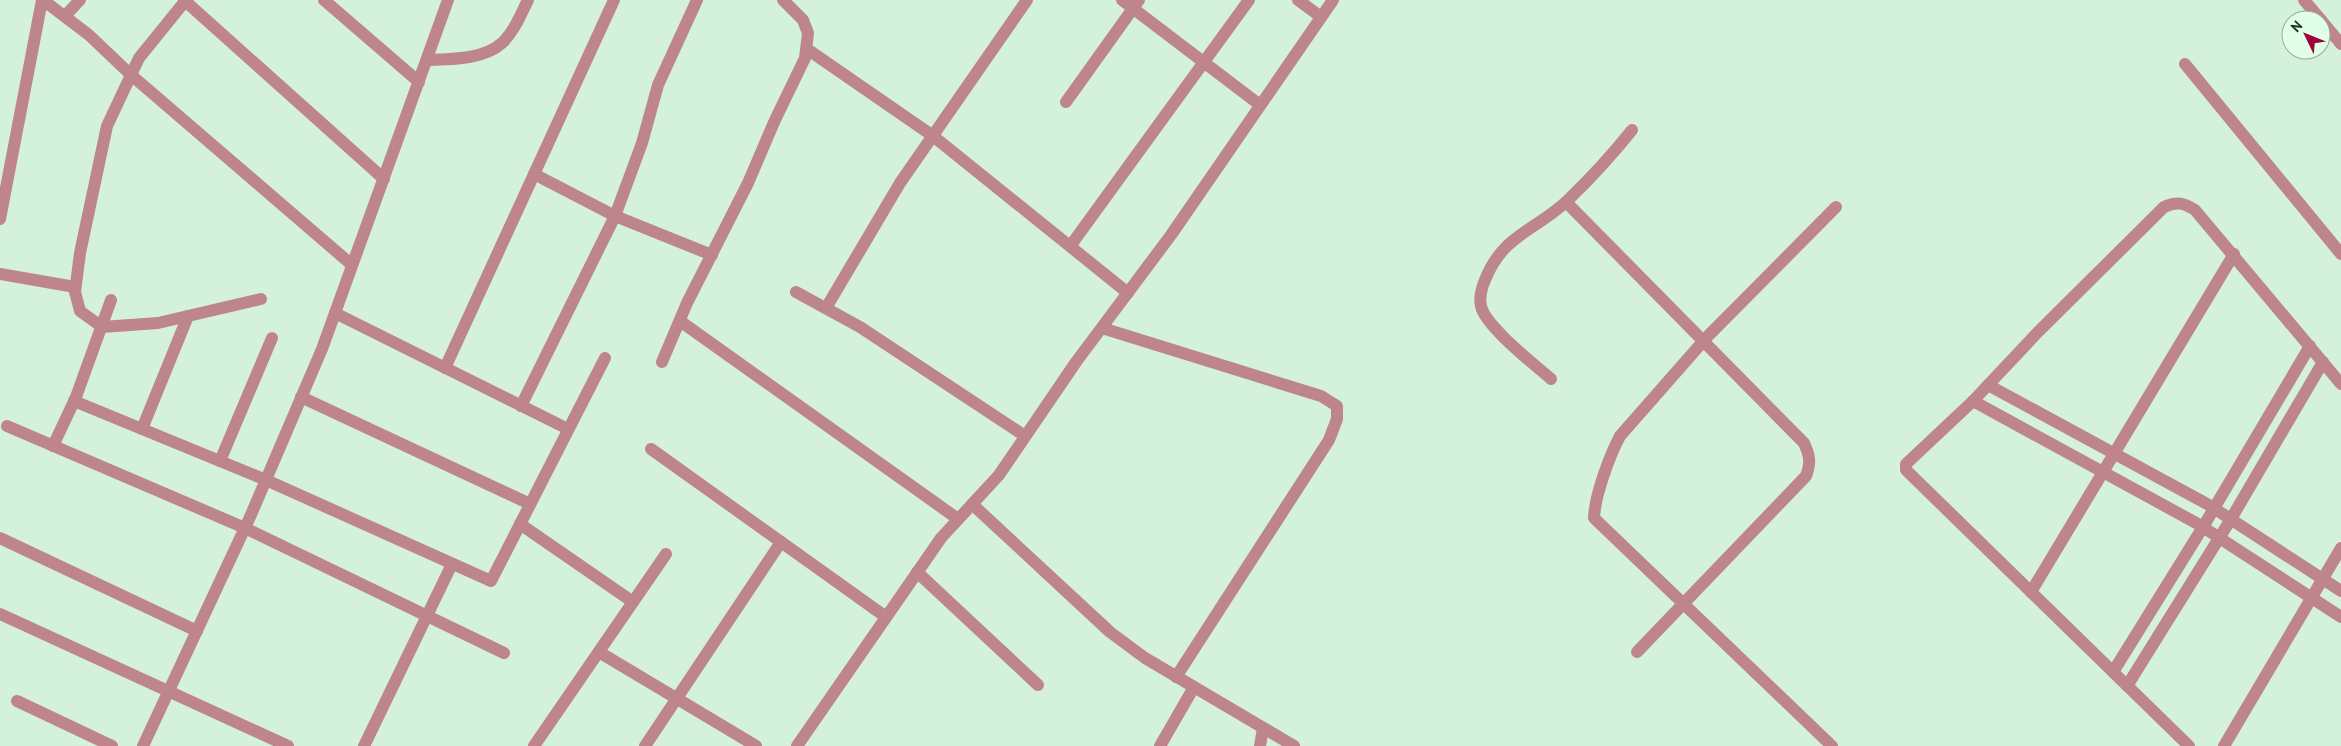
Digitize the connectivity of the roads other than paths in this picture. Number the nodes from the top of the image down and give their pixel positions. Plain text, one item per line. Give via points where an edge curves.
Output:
1 (42, 0) edge
2 (80, 0) edge
3 (185, 0) edge
4 (324, 0) edge
5 (448, 0) edge
6 (528, 0) edge
7 (614, 0) edge
8 (697, 0) edge
9 (783, 0) edge
10 (1028, 0) edge
11 (1122, 0) edge
12 (1249, 0) edge
13 (1298, 0) edge
14 (1333, 0) edge
15 (1136, 4) edge
16 (65, 16) junction
17 (1321, 17) junction
18 (2331, 32) edge
19 (2341, 44) edge
20 (807, 49) junction
21 (427, 60) junction
22 (1204, 62) junction
23 (2185, 64) dead end
24 (130, 74) junction
25 (419, 82) junction
26 (1066, 102) dead end
27 (1260, 105) junction
28 (1632, 130) dead end
29 (933, 136) junction
30 (534, 174) junction
31 (384, 178) junction
32 (1566, 202) junction
33 (1836, 207) dead end
34 (615, 216) junction
35 (0, 219) edge
36 (1071, 245) junction
37 (2340, 251) edge
38 (2234, 254) junction
39 (712, 255) junction
40 (352, 265) junction
41 (0, 274) edge
42 (75, 287) junction
43 (796, 292) dead end
44 (1128, 292) junction
45 (261, 299) dead end
46 (111, 300) dead end
47 (826, 308) junction
48 (335, 312) junction
49 (188, 316) junction
50 (680, 321) junction
51 (102, 327) junction
52 (1102, 328) junction
53 (272, 338) dead end
54 (1703, 340) junction
55 (2310, 346) junction
56 (605, 358) dead end
57 (662, 362) dead end
58 (2323, 362) junction
59 (445, 368) junction
60 (1551, 379) dead end
61 (2341, 384) edge
62 (1988, 385) junction
63 (302, 397) junction
64 (74, 401) junction
65 (1973, 401) junction
66 (521, 406) junction
67 (7, 426) dead end
68 (142, 429) junction
69 (568, 429) junction
70 (1025, 436) junction
71 (54, 446) junction
72 (652, 449) dead end
73 (2114, 455) junction
74 (220, 461) junction
75 (2102, 473) junction
76 (266, 480) junction
77 (530, 504) junction
78 (972, 504) junction
79 (2214, 508) junction
80 (958, 519) junction
81 (2231, 520) junction
82 (520, 524) junction
83 (2203, 527) junction
84 (245, 528) junction
85 (0, 538) edge
86 (2220, 538) junction
87 (781, 542) junction
88 (2341, 548) edge
89 (666, 554) dead end
90 (452, 564) junction
91 (917, 572) junction
92 (2322, 579) junction
93 (2031, 592) junction
94 (2341, 592) edge
95 (2311, 597) junction
96 (633, 602) junction
97 (1685, 605) junction
98 (0, 614) edge
99 (427, 616) junction
100 (886, 617) junction
101 (2341, 617) edge
102 (197, 631) junction
103 (599, 652) junction
104 (1637, 652) dead end
105 (504, 653) dead end
106 (2113, 672) junction
107 (1176, 677) junction
108 (1038, 685) dead end
109 (2127, 686) junction
110 (1194, 687) junction
111 (168, 693) junction
112 (676, 698) junction
113 (17, 701) dead end
114 (1264, 728) junction
115 (112, 746) edge
116 (143, 746) edge
117 (288, 746) edge
118 (364, 746) edge
119 (534, 746) edge
120 (645, 746) edge
121 (756, 746) edge
122 (797, 746) edge
123 (1160, 746) edge
124 (1260, 746) edge
125 (1294, 746) edge
126 (1832, 746) edge
127 (2189, 746) edge
128 (2224, 746) edge

1 - 16 street
1 - 35 street
2 - 16 street
3 - 24 street
3 - 31 street
4 - 25 street
5 - 21 street
6 - 21 street via 501,44 471,58
7 - 30 street
8 - 34 street via 658,85 642,143
9 - 20 street via 803,20 808,33
10 - 29 street
11 - 15 street
12 - 22 street
13 - 17 street
14 - 17 street
15 - 22 street
15 - 26 street
16 - 24 street
17 - 27 street
18 - 19 street
20 - 29 street
20 - 39 street via 806,58
21 - 25 street
22 - 27 street
22 - 36 street
23 - 37 street
24 - 40 street
24 - 42 street via 107,126
25 - 31 street
27 - 44 street via 1172,235
28 - 32 street via 1596,173
29 - 36 street
29 - 47 street via 900,183
30 - 34 street
30 - 59 street
31 - 40 street
32 - 54 street
32 - 60 street via 1512,241 1492,262 1482,289 1481,306 1488,321
33 - 54 street
34 - 39 street
34 - 66 street
36 - 44 street
38 - 55 street
38 - 62 street via 2195,210 2176,202 2164,207
38 - 73 street
39 - 50 street
40 - 48 street
41 - 42 street
42 - 51 street via 80,311
43 - 47 street
44 - 52 street
45 - 49 street
46 - 51 street
47 - 70 street
48 - 59 street
48 - 63 street
49 - 51 street via 158,323
49 - 68 street
50 - 57 street
50 - 80 street
51 - 64 street
52 - 70 street
52 - 107 street via 1321,396 1337,406 1337,419 1328,440
53 - 74 street
54 - 97 street via 1620,436 1595,504 1594,518
54 - 97 street via 1804,443 1810,456 1810,466 1806,476
55 - 58 street
55 - 79 street
56 - 69 street
58 - 61 street
58 - 81 street
59 - 66 street
62 - 65 street
62 - 73 street
63 - 76 street
63 - 77 street
64 - 68 street
64 - 71 street
65 - 75 street
65 - 93 street via 1906,464 1906,470
66 - 69 street
67 - 71 street
68 - 74 street
69 - 77 street
70 - 78 street via 998,475
71 - 84 street
72 - 87 street
73 - 75 street
73 - 79 street
74 - 76 street
75 - 83 street
75 - 93 street
76 - 84 street
76 - 90 street
77 - 82 street
78 - 80 street
78 - 107 street via 1110,632
79 - 81 street
79 - 83 street
80 - 91 street via 940,538
81 - 86 street
81 - 92 street
82 - 90 street via 492,581
82 - 96 street
83 - 86 street
83 - 106 street
84 - 99 street
84 - 102 street
85 - 102 street
86 - 95 street
86 - 109 street
87 - 100 street
87 - 112 street
88 - 92 street
89 - 96 street
90 - 99 street
91 - 100 street
91 - 108 street
92 - 94 street
92 - 95 street
93 - 106 street
95 - 101 street
95 - 128 street
96 - 103 street
97 - 104 street
97 - 126 street
98 - 111 street
99 - 105 street
99 - 118 street
100 - 122 street
102 - 111 street
103 - 112 street
103 - 119 street
106 - 109 street
107 - 110 street
109 - 127 street
110 - 114 street
110 - 123 street
111 - 116 street
111 - 117 street
112 - 120 street
112 - 121 street
113 - 115 street
114 - 124 street
114 - 125 street

